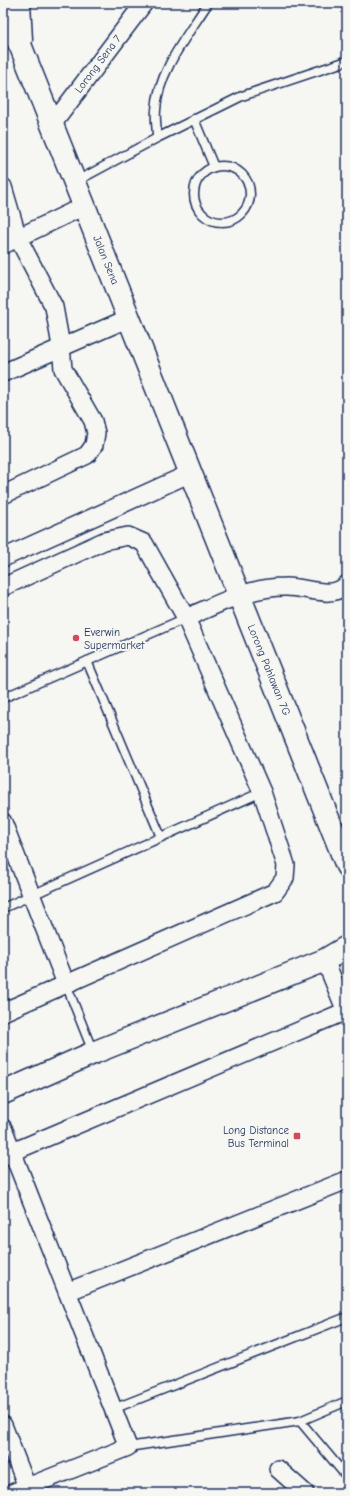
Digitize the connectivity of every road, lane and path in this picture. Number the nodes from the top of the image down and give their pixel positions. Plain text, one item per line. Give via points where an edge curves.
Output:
1 (19, 3) edge
2 (144, 3) edge
3 (208, 3) edge
4 (3, 11) edge
5 (21, 47) junction
6 (347, 61) edge
7 (194, 119) junction
8 (52, 125) junction
9 (157, 138) junction
10 (214, 167) junction
11 (75, 182) junction
12 (3, 187) edge
13 (84, 206) junction
14 (10, 241) edge
15 (129, 318) junction
16 (61, 346) junction
17 (3, 373) edge
18 (191, 473) junction
19 (3, 495) edge
20 (3, 558) edge
21 (347, 584) edge
22 (3, 587) edge
23 (239, 595) junction
24 (186, 618) junction
25 (87, 661) junction
26 (3, 698) edge
27 (262, 792) junction
28 (3, 822) edge
29 (161, 837) junction
30 (347, 866) edge
31 (32, 895) junction
32 (3, 908) edge
33 (347, 947) edge
34 (325, 960) junction
35 (66, 984) junction
36 (3, 1012) edge
37 (346, 1013) edge
38 (93, 1053) junction
39 (3, 1093) edge
40 (3, 1128) edge
41 (8, 1154) edge
42 (347, 1180) edge
43 (67, 1292) junction
44 (347, 1317) edge
45 (347, 1402) edge
46 (113, 1409) junction
47 (300, 1421) junction
48 (3, 1425) edge
49 (128, 1447) junction
50 (7, 1448) edge
51 (278, 1469) dead end
52 (347, 1477) edge
53 (20, 1490) edge
54 (305, 1493) edge

1 - 5 street, Jalan Sena
2 - 8 street, Lorong Sena 7
3 - 9 lane via 172,60 159,90 156,110
4 - 5 street, Jalan Sena
5 - 8 street, Jalan Sena
6 - 7 lane via 242,96
7 - 9 lane
7 - 10 lane
8 - 11 street, Jalan Sena
9 - 11 lane
10 - 10 lane via 231,167 245,178 249,186 250,195 246,208 237,217 228,221 210,219 196,205 194,192 199,178 205,171
11 - 13 street, Jalan Sena
12 - 14 street
13 - 14 street
13 - 15 street, Jalan Sena
14 - 16 street via 54,307
15 - 16 street
15 - 18 street, Jalan Sena
16 - 17 street
16 - 19 street via 63,369 93,421 96,433 94,445 87,455
18 - 20 street
18 - 23 street, Lorong Pahlawan 7G
21 - 23 street via 343,589 330,593 287,586 264,588
22 - 24 street via 104,541 128,536 144,543
23 - 24 street
23 - 30 street, Lorong Pahlawan 7G
24 - 25 lane
24 - 27 street
25 - 26 lane
25 - 29 lane
27 - 29 lane
27 - 35 street via 286,865 285,878 275,892
28 - 31 street
29 - 31 lane
31 - 32 lane
31 - 35 street
33 - 34 street
34 - 37 street
34 - 38 street
35 - 36 street
35 - 38 lane
37 - 41 street
38 - 39 street
40 - 41 street
41 - 43 street
42 - 43 street
43 - 46 street
44 - 46 lane
45 - 47 lane
46 - 49 street
47 - 49 lane
47 - 52 lane
48 - 50 street
49 - 53 street
50 - 53 street
51 - 54 street

